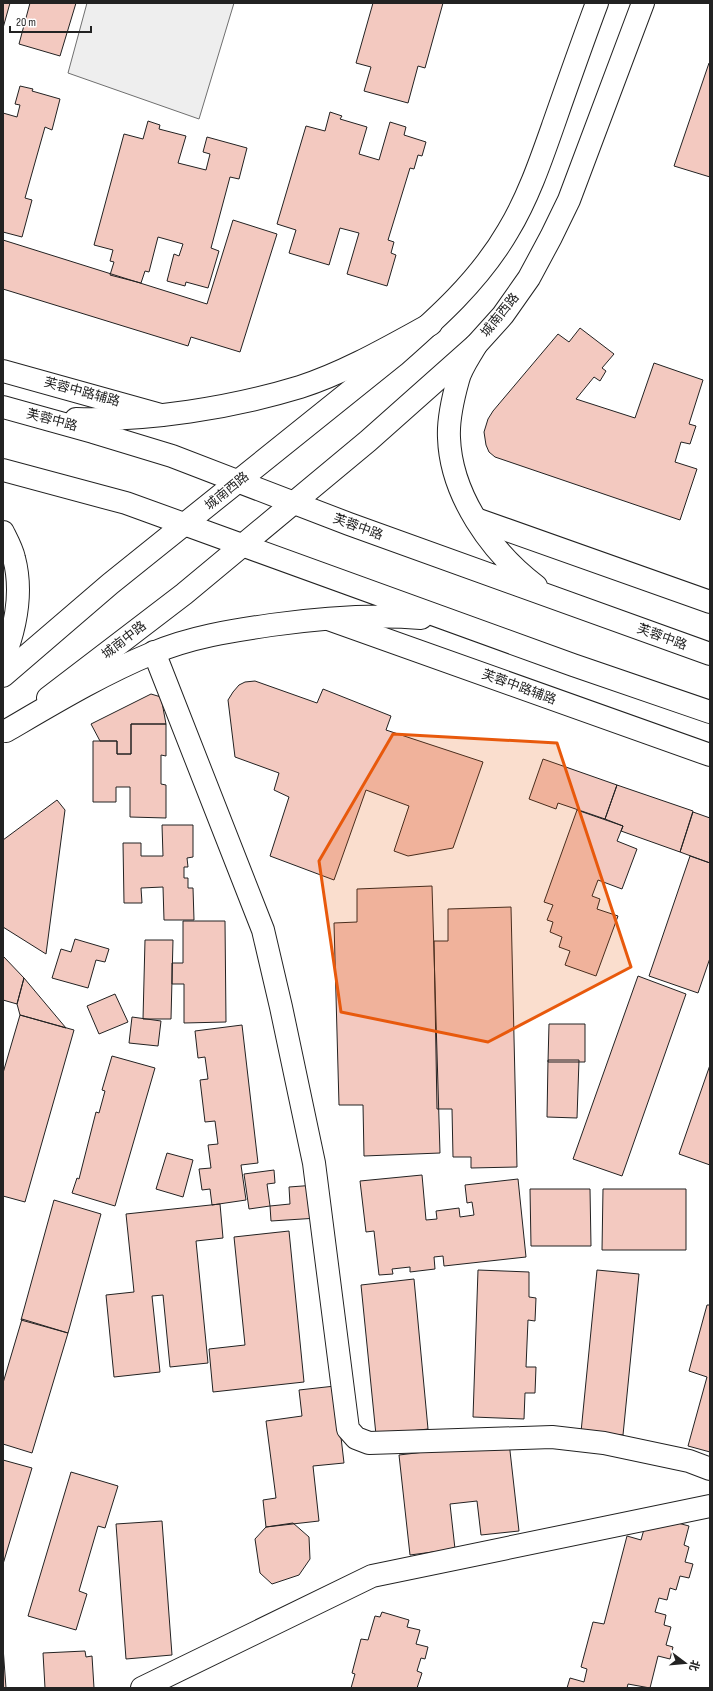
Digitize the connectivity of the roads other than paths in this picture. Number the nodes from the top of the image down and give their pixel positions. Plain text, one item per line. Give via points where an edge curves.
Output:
1 (597, 3) edge
2 (643, 3) edge
3 (431, 324) junction
4 (476, 345) junction
5 (3, 371) edge
6 (3, 407) edge
7 (161, 415) junction
8 (46, 419) junction
9 (3, 470) edge
10 (239, 481) junction
11 (294, 502) junction
12 (476, 519) junction
13 (185, 524) junction
14 (3, 532) edge
15 (243, 545) junction
16 (550, 596) junction
17 (710, 602) edge
18 (328, 619) junction
19 (448, 620) junction
20 (154, 652) junction
21 (710, 654) edge
22 (3, 660) edge
23 (3, 676) edge
24 (710, 712) edge
25 (5, 732) edge
26 (710, 755) edge
27 (710, 1469) edge
28 (710, 1506) edge
29 (142, 1688) edge

1 - 3 main road, 城南西路 via 529,189 508,232 459,296
2 - 4 main road, 城南西路 via 569,200 551,237 529,278 503,315
3 - 7 main road via 331,375 300,386 226,405
3 - 10 main road, 城南西路
4 - 11 main road, 城南西路 via 368,442
4 - 12 main road via 458,379 449,437 453,468
5 - 7 main road, 芙蓉中路辅路
6 - 8 main road, 芙蓉中路
7 - 8 main road via 102,420
8 - 10 main road, 芙蓉中路 via 172,456
9 - 13 main road via 126,503
10 - 11 main road, 芙蓉中路
10 - 13 main road, 城南西路
11 - 15 main road, 城南西路
11 - 16 main road, 芙蓉中路
12 - 16 main road via 521,575
12 - 17 main road
13 - 15 main road
13 - 23 main road via 110,584
14 - 22 main road via 14,557 18,586 18,608 14,629
15 - 19 main road
15 - 25 main road, 城南中路 via 184,594
16 - 21 main road, 芙蓉中路
18 - 19 main road via 393,616
18 - 20 main road via 209,634
18 - 26 main road, 芙蓉中路辅路
19 - 24 main road
20 - 25 main road via 106,675
20 - 27 main road via 263,930 314,1163 348,1430 356,1438 369,1443 552,1437 604,1443 689,1461
28 - 29 main road via 372,1576

